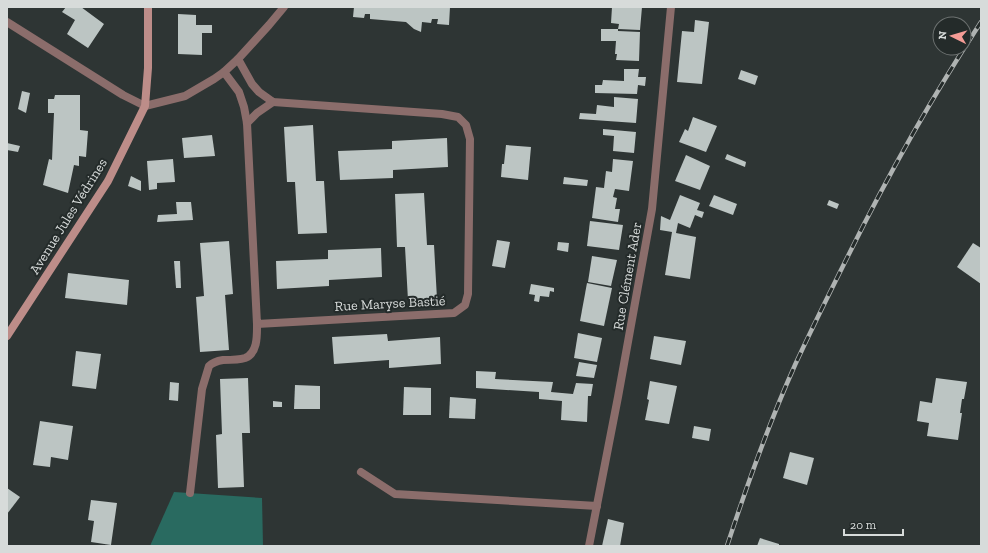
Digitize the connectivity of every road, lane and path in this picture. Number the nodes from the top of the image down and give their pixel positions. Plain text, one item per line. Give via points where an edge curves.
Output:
1 (148, 7) edge
2 (284, 7) edge
3 (671, 7) edge
4 (7, 22) edge
5 (238, 59) junction
6 (224, 72) junction
7 (273, 102) junction
8 (145, 106) junction
9 (246, 123) junction
10 (257, 324) junction
11 (7, 336) edge
12 (361, 472) dead end
13 (190, 493) dead end
14 (597, 506) junction
15 (589, 546) edge

1 - 8 main road
2 - 5 street
3 - 14 street, Rue Clément Ader via 652,209
4 - 8 street via 123,95
5 - 6 street
5 - 7 street via 252,84
6 - 8 street via 185,96
6 - 9 street via 239,92
7 - 9 street
7 - 10 street, Rue Maryse Bastié via 458,117 466,125 470,139 468,294 465,305 454,313
8 - 11 main road, Avenue Jules Védrines via 108,181
9 - 10 street
10 - 13 street via 254,350 249,355 244,358 216,361 209,366 202,389
12 - 14 street via 395,494
14 - 15 street, Rue Clément Ader

